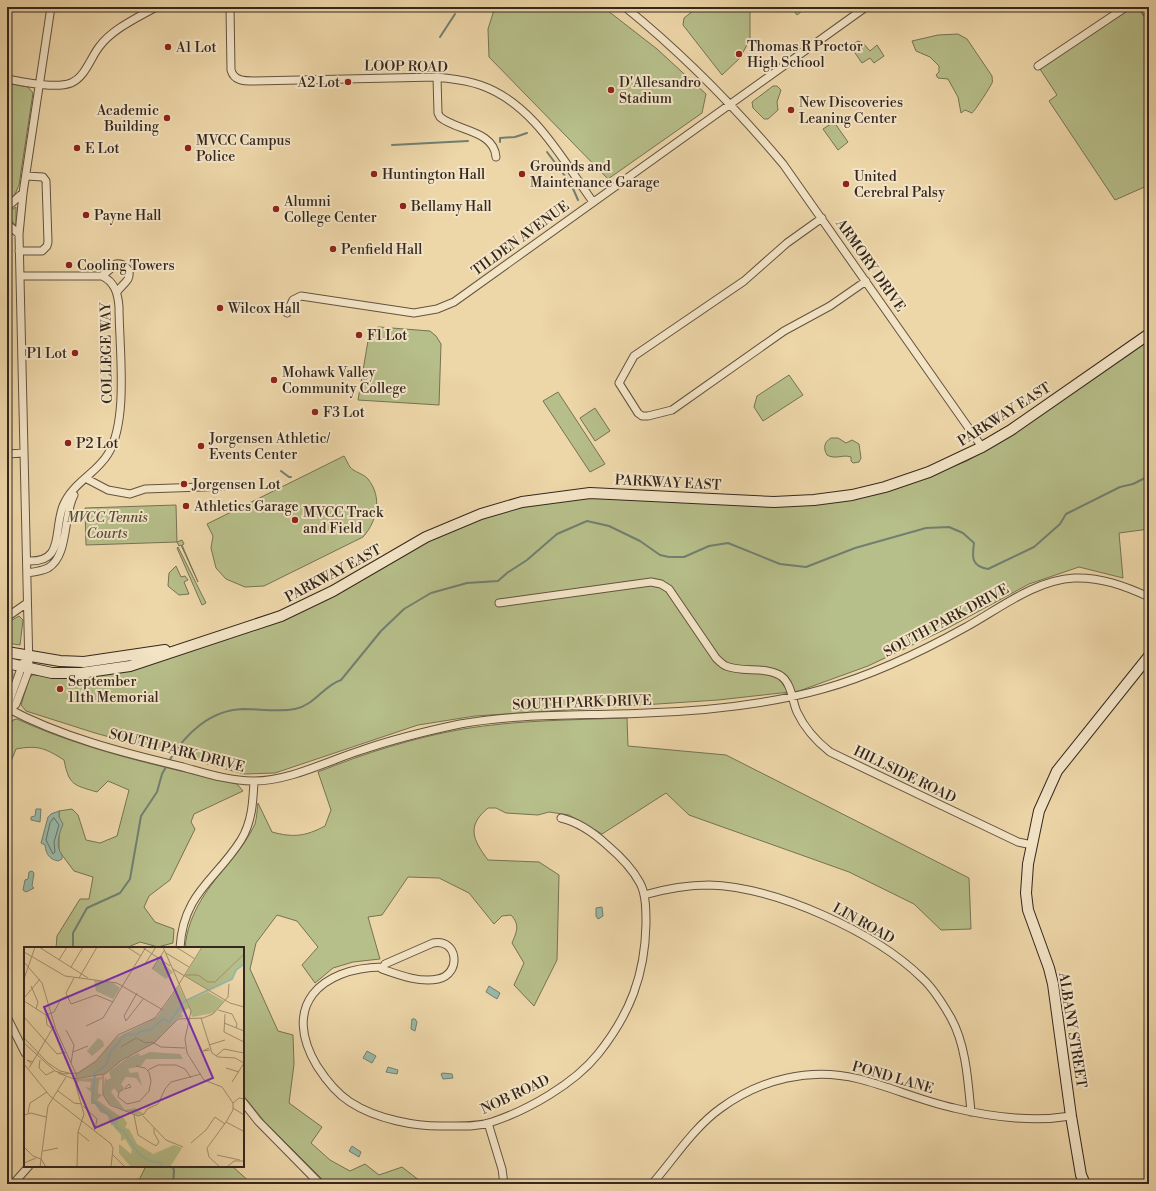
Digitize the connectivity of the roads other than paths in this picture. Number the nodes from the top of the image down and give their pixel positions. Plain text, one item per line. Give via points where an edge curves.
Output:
1 (51, 7) edge
2 (156, 7) edge
3 (230, 7) edge
4 (625, 7) edge
5 (866, 7) edge
6 (1126, 7) edge
7 (1143, 7) edge
8 (1149, 16) edge
9 (1038, 66) dead end
10 (438, 78) junction
11 (7, 79) edge
12 (40, 84) junction
13 (730, 104) junction
14 (496, 157) dead end
15 (26, 176) junction
16 (23, 193) junction
17 (593, 202) junction
18 (7, 207) edge
19 (822, 218) junction
20 (7, 224) edge
21 (19, 234) junction
22 (19, 251) junction
23 (20, 276) junction
24 (102, 276) junction
25 (866, 281) junction
26 (117, 292) junction
27 (287, 314) dead end
28 (1149, 334) edge
29 (982, 447) junction
30 (24, 453) junction
31 (7, 454) edge
32 (85, 480) junction
33 (231, 486) dead end
34 (27, 561) junction
35 (27, 573) junction
36 (1149, 597) edge
37 (27, 603) junction
38 (499, 603) dead end
39 (7, 617) edge
40 (175, 650) junction
41 (7, 652) edge
42 (1149, 656) edge
43 (28, 657) junction
44 (7, 663) edge
45 (25, 668) junction
46 (792, 697) junction
47 (8, 711) edge
48 (254, 781) junction
49 (561, 818) dead end
50 (1032, 845) junction
51 (644, 895) junction
52 (180, 947) edge
53 (382, 967) junction
54 (7, 1017) edge
55 (24, 1051) edge
56 (244, 1103) edge
57 (971, 1112) junction
58 (1071, 1116) junction
59 (488, 1123) junction
60 (28, 1167) edge
61 (13, 1184) edge
62 (320, 1184) edge
63 (504, 1184) edge
64 (652, 1184) edge
65 (1085, 1184) edge

1 - 12 street
2 - 12 street via 109,37 73,82
3 - 10 street, LOOP ROAD via 231,66 232,74 238,79 254,81
4 - 13 street, ARMORY DRIVE via 680,54
5 - 13 street, TILDEN AVENUE
6 - 9 street
7 - 8 street
10 - 14 street via 439,115 445,121 490,141
10 - 17 street, LOOP ROAD via 480,85 501,94 524,110
11 - 12 street
12 - 15 street
13 - 17 street, TILDEN AVENUE
13 - 19 street, ARMORY DRIVE via 783,164
15 - 16 street
15 - 22 street via 43,177 46,181 48,242 42,251
16 - 18 street
16 - 21 street
17 - 27 street, TILDEN AVENUE via 454,302 424,312 403,312 301,296 293,300
19 - 25 street, ARMORY DRIVE
19 - 25 street via 787,243 744,281 631,360 620,379 620,386 638,413 642,416 672,410 781,333 830,306
20 - 21 street
21 - 22 street
22 - 23 street
23 - 24 street
23 - 30 street
24 - 26 street, COLLEGE WAY via 110,281
24 - 26 street via 116,264 122,264 127,268 128,279
25 - 29 street, ARMORY DRIVE
26 - 32 street, COLLEGE WAY via 120,425 108,455
28 - 29 street, PARKWAY EAST via 1016,427
29 - 40 street, PARKWAY EAST via 929,472 885,487 814,500 774,502 590,493 522,502 468,518 426,537 333,591 281,616 241,631
30 - 31 street
30 - 34 street
32 - 33 street via 108,490 130,494 145,488
32 - 34 street, COLLEGE WAY via 75,487 63,507 52,552 42,561
32 - 35 street, COLLEGE WAY via 70,504 58,559 47,568
34 - 35 street
35 - 37 street
36 - 46 street, SOUTH PARK DRIVE via 1117,583 1073,578 1056,581 1032,590 907,658 827,688
37 - 39 street
37 - 43 street
38 - 46 street, HILLSIDE ROAD via 651,582 661,584 669,589 716,658 726,666 780,676 788,684
40 - 43 street, PARKWAY EAST via 84,662 60,662
40 - 45 street, PARKWAY EAST via 130,666 105,671 52,673
41 - 43 street, PARKWAY EAST
42 - 50 street, ALBANY STREET via 1057,770 1039,811
43 - 45 street
44 - 45 street, PARKWAY EAST
45 - 47 street via 9,702
46 - 48 street, SOUTH PARK DRIVE via 693,710 541,716 463,724 412,734 273,780
46 - 50 street, HILLSIDE ROAD via 806,729 830,752 1018,842
47 - 48 street, SOUTH PARK DRIVE via 127,752 220,777
48 - 52 street via 249,822 236,847 201,887 192,902 184,924
49 - 51 street, NOB ROAD via 592,833 617,853 630,868
50 - 58 street, ALBANY STREET via 1026,893 1028,910 1053,984
51 - 57 street, LIN ROAD via 660,890 711,885 747,891 783,900 818,913 864,935 895,955 924,980 951,1019 963,1055
51 - 59 street, NOB ROAD via 646,946 642,971 620,1024 578,1074 528,1105
53 - 53 street, NOB ROAD via 437,942 444,943 453,953 452,970 446,977 436,980 397,974
53 - 59 street, NOB ROAD via 354,970 326,980 308,1002 303,1016 303,1028 313,1059 324,1078 350,1102 365,1110 405,1123 435,1127
54 - 55 street
56 - 62 street
57 - 58 street, POND LANE via 1013,1117
57 - 64 street, POND LANE via 841,1076 797,1076 778,1080 743,1094 720,1109 698,1129
58 - 65 street, ALBANY STREET via 1081,1175
59 - 63 street
60 - 61 street

